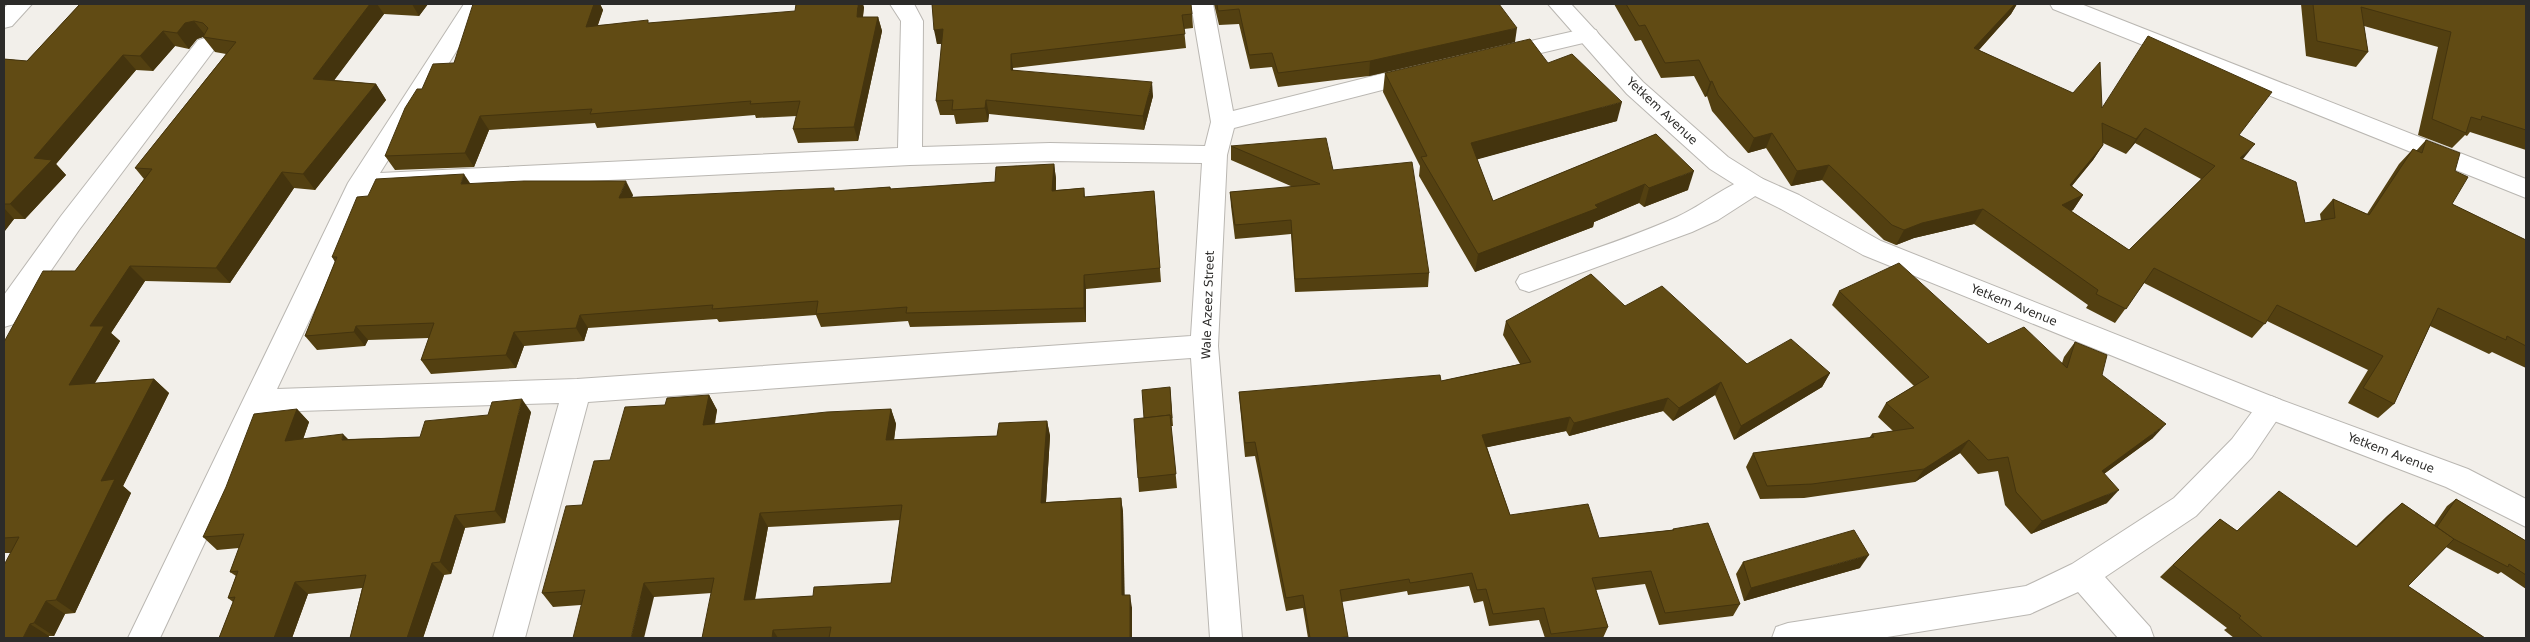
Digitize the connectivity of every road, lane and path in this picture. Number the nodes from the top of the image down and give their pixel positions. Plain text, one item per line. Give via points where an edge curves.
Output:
1 (21, 4) edge
2 (475, 4) edge
3 (901, 4) edge
4 (1202, 4) edge
5 (1559, 4) edge
6 (2061, 4) edge
7 (4, 21) edge
8 (1588, 35) junction
9 (206, 46) edge
10 (1481, 59) edge
11 (1442, 67) edge
12 (1223, 122) junction
13 (1215, 155) junction
14 (910, 156) junction
15 (361, 183) junction
16 (1754, 185) junction
17 (2526, 188) edge
18 (1529, 282) dead end
19 (4, 316) edge
20 (1204, 346) junction
21 (577, 391) junction
22 (256, 401) junction
23 (2271, 408) junction
24 (2526, 514) edge
25 (2083, 574) junction
26 (144, 638) edge
27 (509, 638) edge
28 (1226, 638) edge
29 (1788, 638) edge
30 (2138, 638) edge

1 - 7 street
2 - 15 street
3 - 14 street via 912,22
4 - 12 street, Wale Azeez Street
5 - 8 street, Yetkem Avenue
6 - 17 street
8 - 10 street
8 - 16 street, Yetkem Avenue via 1635,88 1719,163
9 - 19 street via 70,223
11 - 12 street
12 - 13 street, Wale Azeez Street
13 - 14 street via 1050,152
13 - 20 street, Wale Azeez Street
14 - 15 street
15 - 22 street
16 - 18 street via 1709,213 1669,231
16 - 23 street, Yetkem Avenue via 1872,248
20 - 21 street
20 - 28 street, Wale Azeez Street
21 - 22 street
21 - 27 street
22 - 26 street
23 - 24 street, Yetkem Avenue via 2457,478
23 - 25 street via 2242,448 2185,507
25 - 29 street via 2030,600
25 - 30 street

